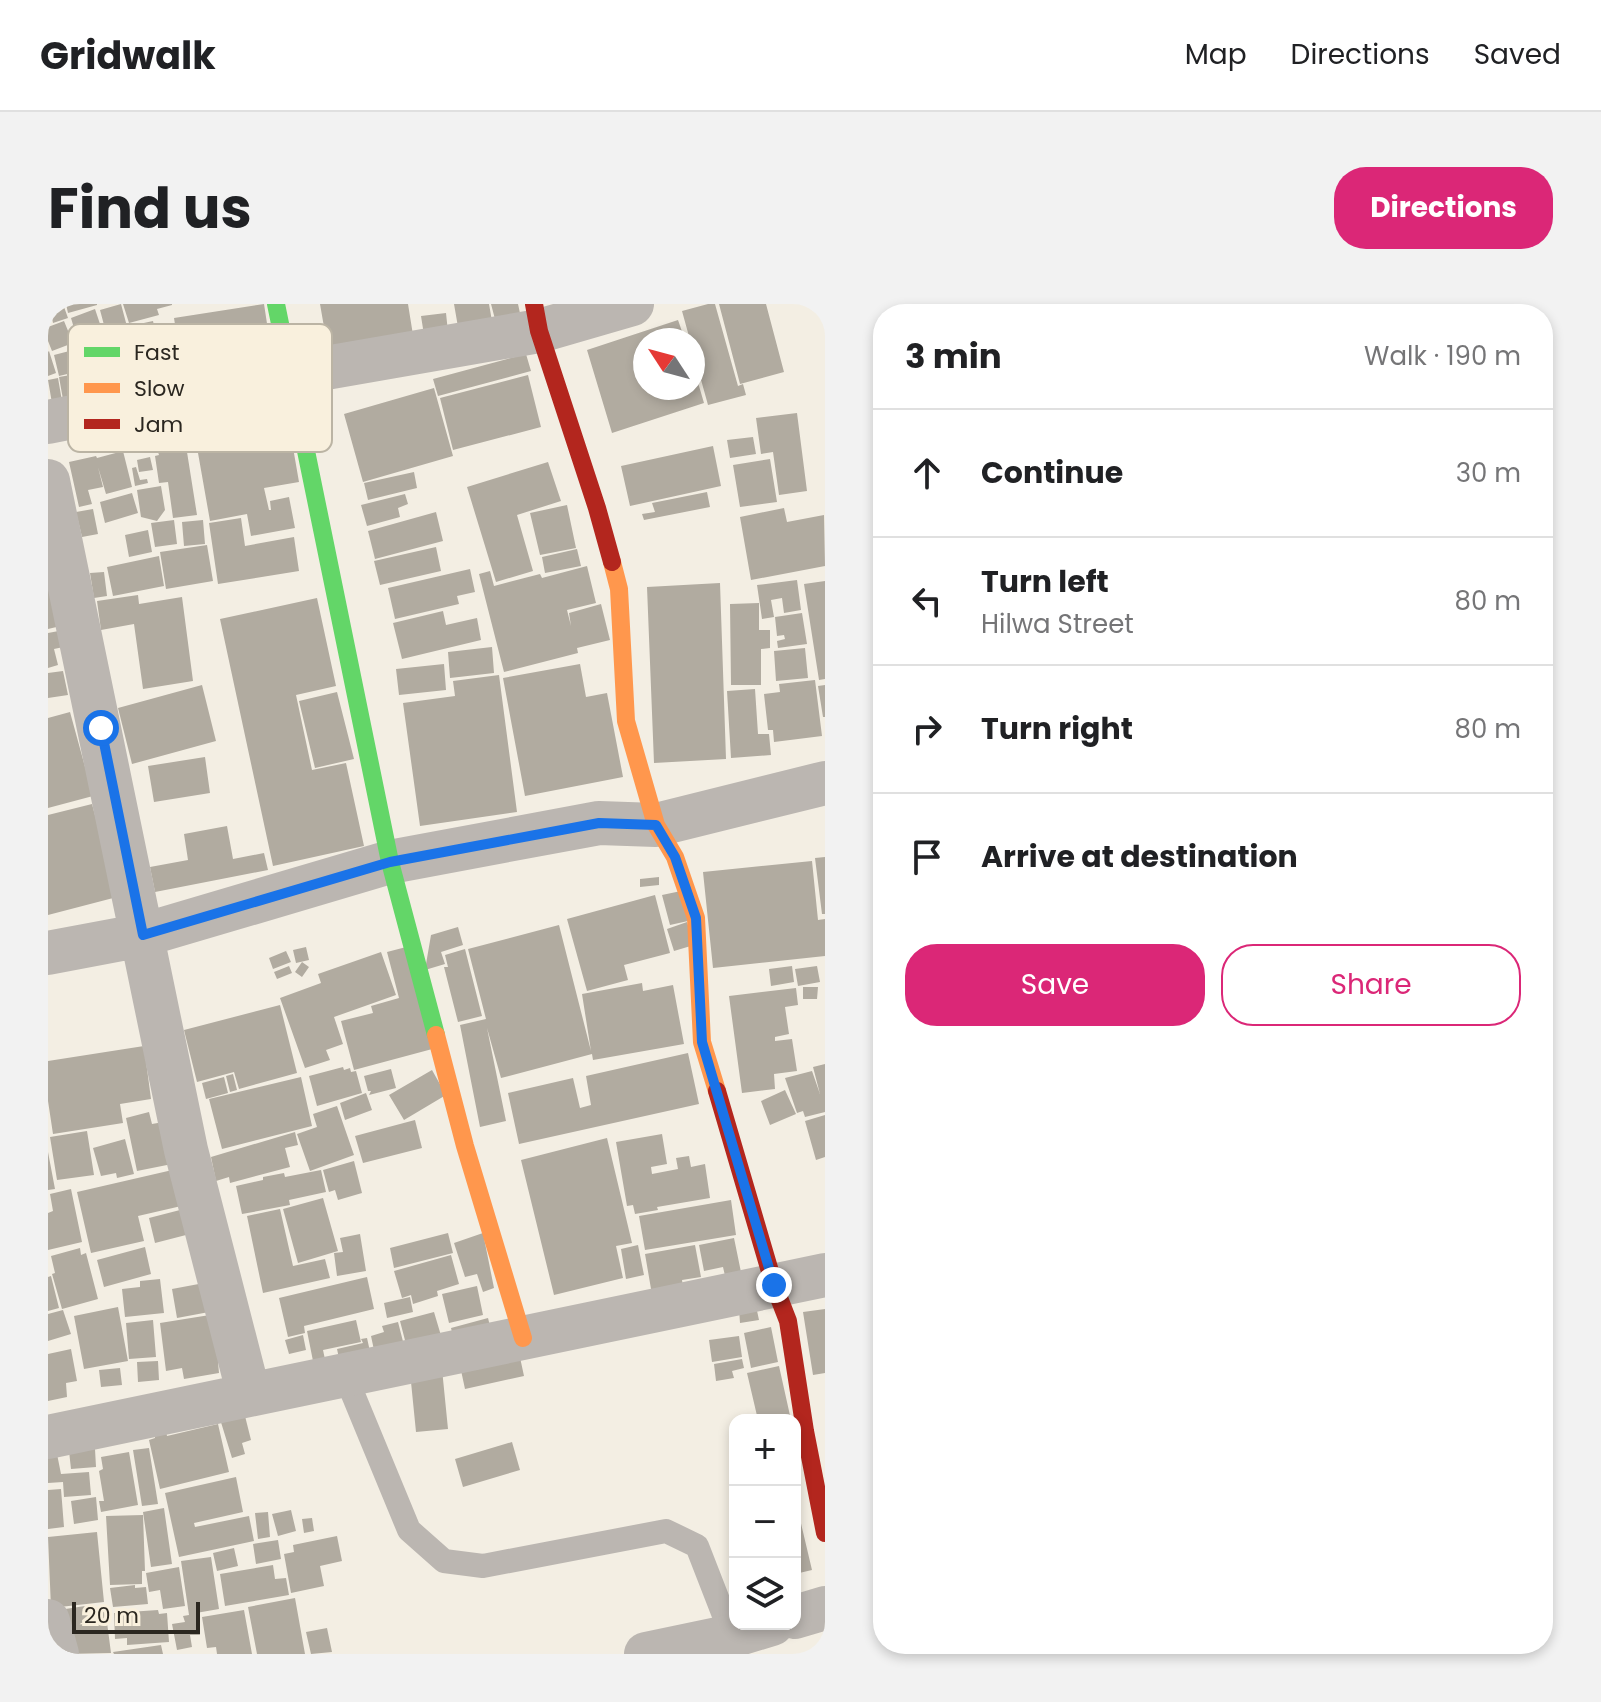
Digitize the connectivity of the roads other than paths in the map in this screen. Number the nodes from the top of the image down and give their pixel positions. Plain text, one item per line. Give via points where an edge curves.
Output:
1 (276, 304) edge
2 (632, 304) edge
3 (536, 318) edge
4 (280, 324) edge
5 (332, 365) edge
6 (68, 418) edge
7 (48, 422) edge
8 (307, 452) edge
9 (48, 481) edge
10 (825, 783) edge
11 (656, 825) junction
12 (390, 862) junction
13 (143, 935) junction
14 (48, 953) edge
15 (825, 1275) edge
16 (774, 1285) junction
17 (523, 1338) junction
18 (345, 1375) junction
19 (249, 1395) junction
20 (48, 1437) edge
21 (825, 1533) edge
22 (729, 1595) edge
23 (825, 1608) edge
24 (801, 1615) edge
25 (48, 1621) edge
26 (752, 1630) edge
27 (57, 1654) edge
28 (646, 1654) edge

1 - 4 street
2 - 3 street
3 - 5 street
3 - 11 street via 619,589 626,721
6 - 7 street
8 - 12 street
9 - 13 street
10 - 11 street
11 - 12 street via 599,823
11 - 16 street via 675,857 696,918 702,1042
12 - 13 street
12 - 17 street via 465,1146
13 - 14 street
13 - 19 street via 186,1150
15 - 16 street
16 - 17 street
16 - 21 street via 788,1321
17 - 18 street
18 - 19 street
18 - 22 lane via 409,1530 444,1561 483,1566 666,1531 697,1546
19 - 20 street
23 - 24 street
25 - 27 street
26 - 28 street

